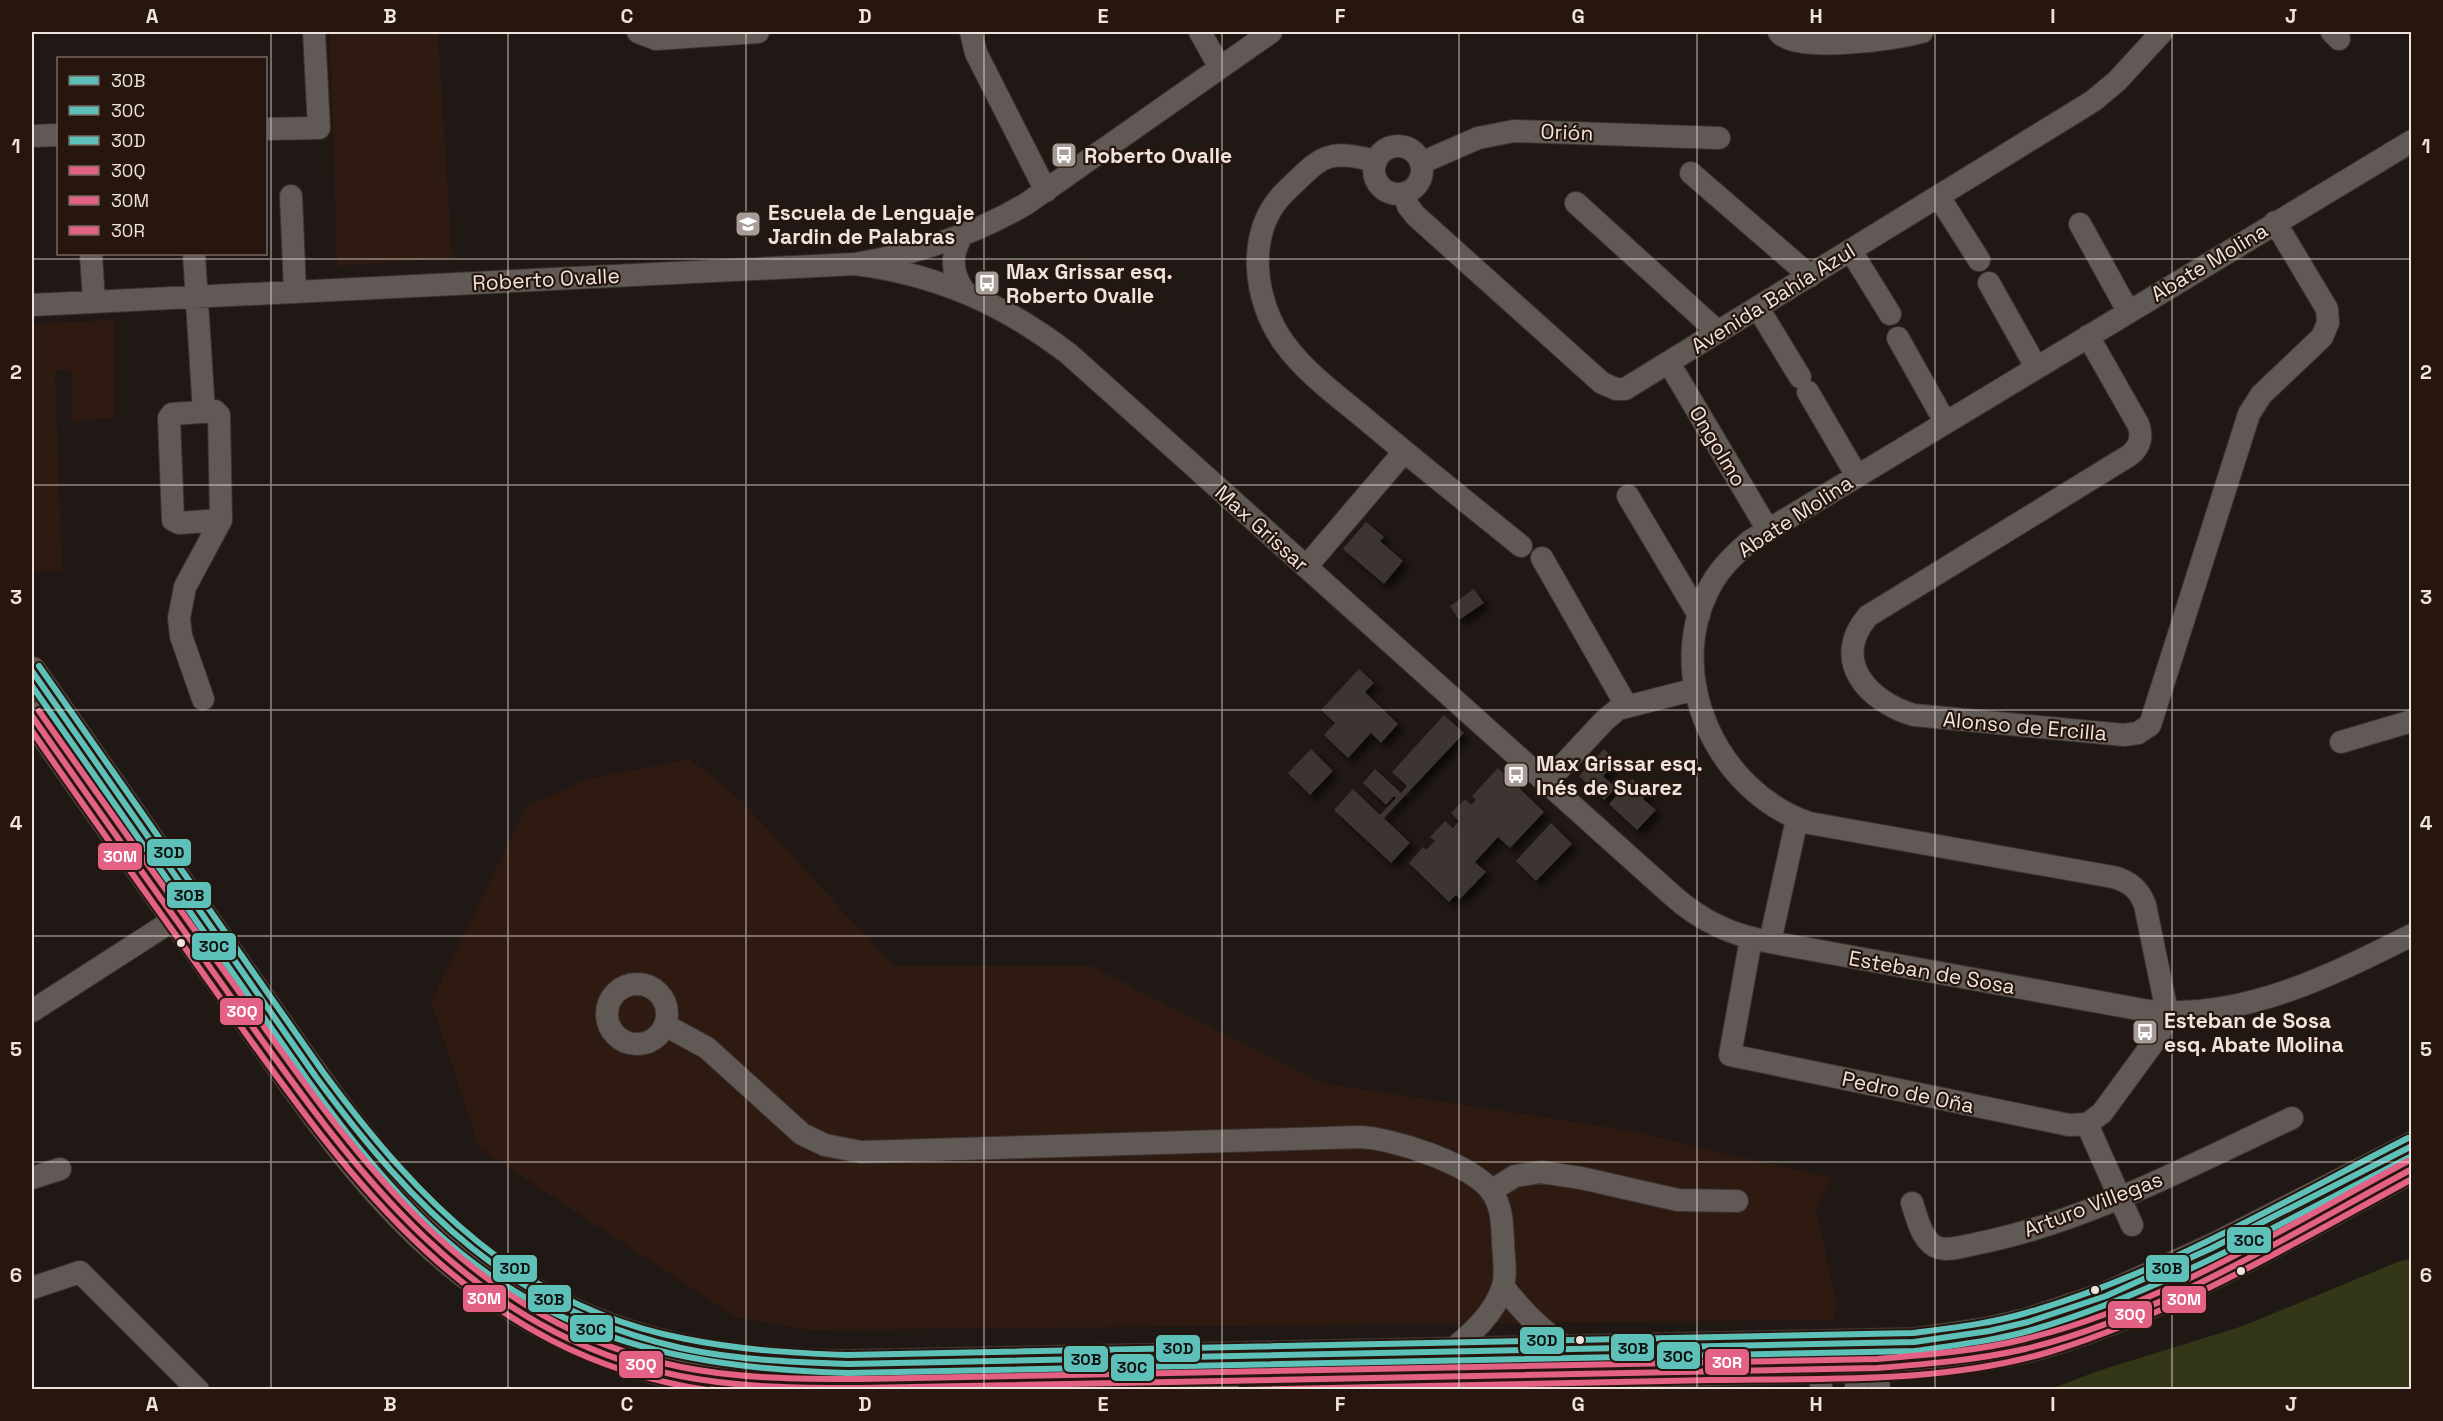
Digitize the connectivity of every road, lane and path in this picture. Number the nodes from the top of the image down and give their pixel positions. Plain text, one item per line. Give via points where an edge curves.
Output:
1 (314, 32) edge
2 (638, 32) edge
3 (758, 32) edge
4 (970, 32) edge
5 (1200, 32) edge
6 (1271, 32) edge
7 (1779, 32) edge
8 (1922, 32) edge
9 (2150, 36) edge
10 (1219, 66) junction
11 (267, 129) edge
12 (57, 135) edge
13 (32, 136) edge
14 (1719, 138) dead end
15 (2412, 141) edge
16 (1376, 161) junction
17 (1421, 163) junction
18 (1691, 173) dead end
19 (1046, 191) junction
20 (1404, 194) junction
21 (291, 196) dead end
22 (1939, 197) junction
23 (1576, 203) dead end
24 (2275, 222) junction
25 (2080, 224) dead end
26 (963, 234) junction
27 (1851, 251) junction
28 (92, 255) edge
29 (194, 255) edge
30 (1979, 260) dead end
31 (855, 264) junction
32 (1810, 276) junction
33 (1989, 283) dead end
34 (295, 291) junction
35 (964, 291) junction
36 (196, 296) junction
37 (94, 302) junction
38 (32, 304) edge
39 (1758, 308) junction
40 (2128, 311) junction
41 (1890, 314) dead end
42 (1718, 332) junction
43 (2088, 336) junction
44 (1899, 338) dead end
45 (1668, 363) junction
46 (2036, 367) junction
47 (204, 412) junction
48 (1945, 422) junction
49 (1404, 452) junction
50 (1857, 476) junction
51 (1628, 496) dead end
52 (221, 520) junction
53 (1768, 530) junction
54 (1521, 546) dead end
55 (1542, 558) dead end
56 (1306, 567) junction
57 (1699, 615) junction
58 (32, 671) edge
59 (1695, 688) junction
60 (203, 699) dead end
61 (1626, 705) junction
62 (32, 716) edge
63 (2412, 721) edge
64 (2341, 742) dead end
65 (1546, 783) junction
66 (1797, 819) junction
67 (175, 919) junction
68 (2412, 935) edge
69 (1760, 941) junction
70 (32, 1011) edge
71 (2167, 1012) junction
72 (665, 1025) dead end
73 (2292, 1118) dead end
74 (2087, 1124) junction
75 (2412, 1146) edge
76 (60, 1169) dead end
77 (2412, 1170) edge
78 (32, 1178) edge
79 (1491, 1191) junction
80 (2119, 1198) junction
81 (1737, 1201) dead end
82 (1911, 1203) dead end
83 (2132, 1226) dead end
84 (1503, 1286) junction
85 (32, 1288) edge
86 (1570, 1350) junction
87 (1448, 1353) junction
88 (1821, 1379) edge
89 (1867, 1379) edge
90 (1607, 1381) edge
91 (198, 1389) edge

1 - 11 street via 319,128
2 - 3 street via 656,39
4 - 19 street via 976,53
5 - 10 street
6 - 10 street, Roberto Ovalle
7 - 8 street via 1794,41 1849,43
9 - 22 street, Avenida Bahía Azul via 2117,81 2093,101
10 - 19 street, Roberto Ovalle
12 - 13 street
14 - 17 street, Orión via 1514,131 1478,138
15 - 24 street, Abate Molina
16 - 17 street via 1387,148 1399,146 1415,153
16 - 20 street via 1374,173 1378,184 1387,192
16 - 49 street via 1342,154 1317,162 1271,209 1260,232 1258,256 1264,301 1284,343 1314,376
17 - 20 street via 1419,182
18 - 32 street
19 - 26 street, Roberto Ovalle via 1006,216
20 - 45 street, Avenida Bahía Azul via 1416,216 1609,387 1625,388
21 - 34 street
22 - 27 street, Avenida Bahía Azul
22 - 30 street
23 - 42 street
24 - 40 street, Abate Molina
24 - 43 street, Alonso de Ercilla via 2327,309 2328,323 2322,337 2261,395 2249,414 2150,725 2138,733 2124,735 1914,715 1886,704 1869,691 1852,655 1856,635 1868,616 2138,447 2138,424
25 - 40 street
26 - 31 street, Roberto Ovalle via 909,253
26 - 35 street via 953,263
27 - 32 street, Avenida Bahía Azul
27 - 41 street
28 - 37 street
29 - 36 street
31 - 34 street, Roberto Ovalle
31 - 35 street, Max Grissar via 910,273
32 - 39 street, Avenida Bahía Azul
33 - 46 street
34 - 36 street, Roberto Ovalle
35 - 56 street, Max Grissar via 1025,323 1069,354
36 - 37 street, Roberto Ovalle
36 - 47 street
37 - 38 street, Roberto Ovalle
39 - 42 street, Avenida Bahía Azul
39 - 50 street
40 - 43 street, Abate Molina
42 - 45 street, Avenida Bahía Azul
43 - 46 street, Abate Molina
44 - 48 street
45 - 53 street, Ongolmo
46 - 48 street, Abate Molina
47 - 52 street via 216,411 219,416
47 - 52 street via 172,414 169,418 172,517 179,523
48 - 50 street, Abate Molina
49 - 54 street
49 - 56 street
50 - 53 street, Abate Molina
51 - 57 street
52 - 60 street via 190,577 180,608 181,636
53 - 57 street, Abate Molina via 1721,569
55 - 61 street
56 - 65 street, Max Grissar
57 - 59 street, Abate Molina via 1693,651
58 - 87 main road via 299,1053 381,1159 465,1245 513,1280 571,1312 604,1327 673,1347 802,1364
59 - 61 street
59 - 66 street, Abate Molina via 1711,736 1731,768 1755,794
61 - 65 street via 1604,721
62 - 67 main road
63 - 64 street
65 - 69 street, Esteban de Sosa via 1684,906 1710,924
66 - 69 street
66 - 71 street, Abate Molina via 2123,880 2138,891 2145,905
67 - 70 street
67 - 90 main road via 321,1124 412,1229 505,1304 582,1344 639,1365 737,1385 819,1388
68 - 71 street, Esteban de Sosa via 2297,987 2260,999 2200,1012
69 - 71 street, Esteban de Sosa
69 - 74 street, Pedro de Oña via 1730,1055 2069,1125
71 - 74 street via 2159,1035 2102,1113
72 - 79 street via 706,1048 802,1134 843,1150 1371,1137 1397,1142 1443,1161 1474,1175
73 - 80 street, Arturo Villegas
74 - 80 street
75 - 86 main road via 2198,1255 2106,1296 2028,1322 1914,1342
76 - 78 street
77 - 89 main road via 2208,1277 2102,1324 2020,1350
79 - 81 street via 1515,1176 1541,1172 1678,1200
79 - 84 street via 1502,1222
80 - 82 street, Arturo Villegas via 2017,1233 1944,1249 1928,1242
80 - 83 street
84 - 86 street via 1538,1327
84 - 87 street via 1479,1324
85 - 91 street via 80,1272
86 - 87 main road
88 - 89 main road
88 - 90 main road

